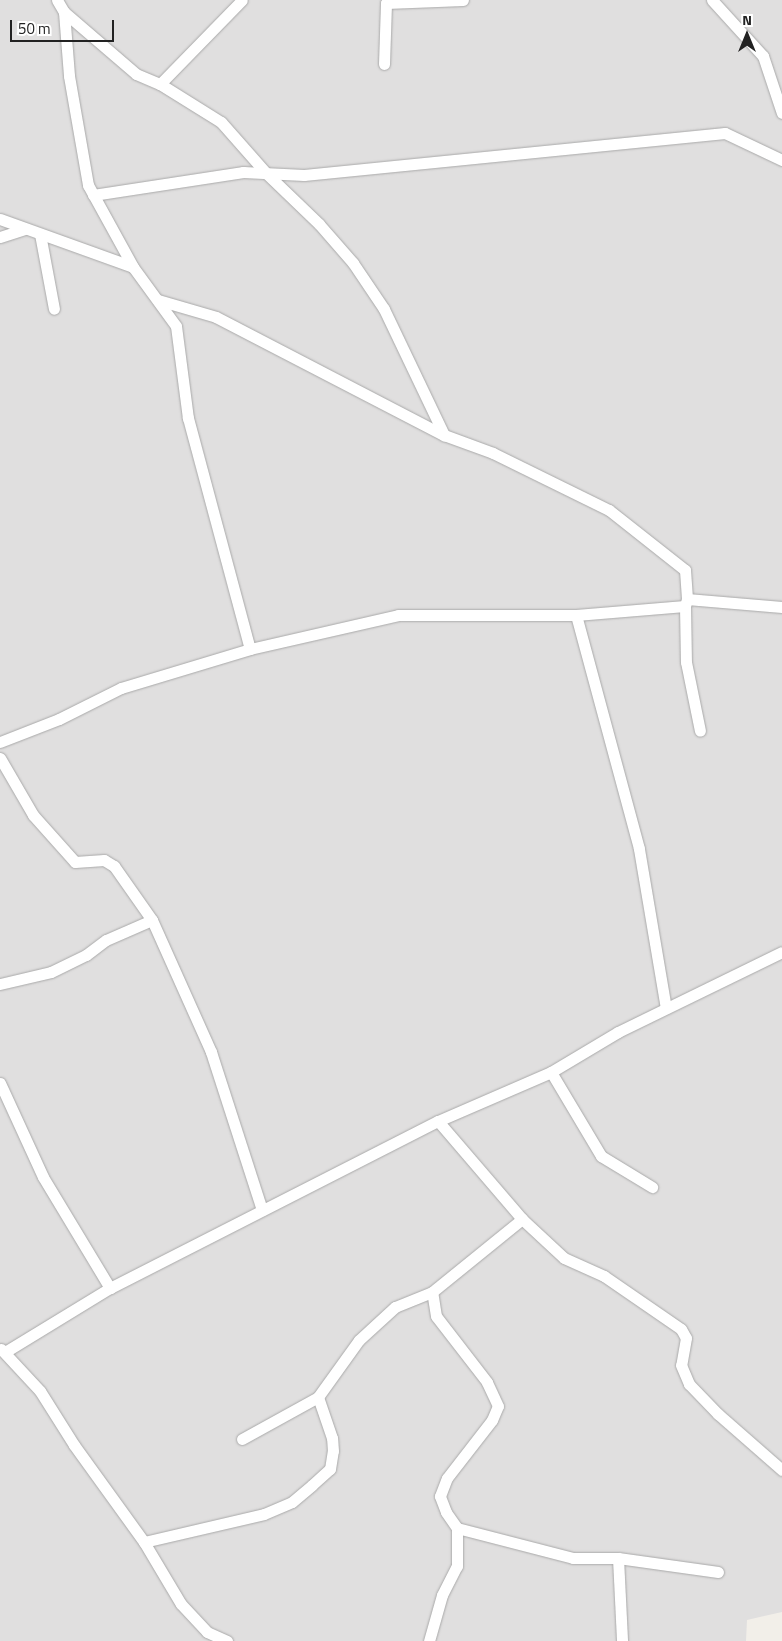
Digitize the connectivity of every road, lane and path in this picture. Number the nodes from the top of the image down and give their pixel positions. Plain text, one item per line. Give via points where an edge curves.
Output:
1 (57, 0) edge
2 (242, 0) edge
3 (463, 0) edge
4 (712, 0) edge
5 (64, 12) junction
6 (384, 64) dead end
7 (160, 84) junction
8 (782, 113) edge
9 (782, 160) edge
10 (266, 173) junction
11 (93, 195) junction
12 (0, 219) edge
13 (25, 229) junction
14 (40, 234) junction
15 (0, 237) edge
16 (134, 267) junction
17 (158, 300) junction
18 (54, 309) dead end
19 (444, 436) junction
20 (686, 602) junction
21 (782, 607) edge
22 (576, 615) junction
23 (250, 649) junction
24 (700, 731) dead end
25 (0, 742) edge
26 (0, 758) edge
27 (152, 920) junction
28 (782, 952) edge
29 (0, 984) edge
30 (666, 1008) junction
31 (551, 1072) junction
32 (0, 1083) edge
33 (438, 1121) junction
34 (652, 1187) dead end
35 (262, 1210) junction
36 (522, 1219) junction
37 (110, 1288) junction
38 (432, 1292) junction
39 (3, 1350) edge
40 (318, 1397) junction
41 (242, 1439) dead end
42 (782, 1470) edge
43 (457, 1528) junction
44 (144, 1542) junction
45 (618, 1558) junction
46 (718, 1572) dead end
47 (227, 1641) edge
48 (429, 1641) edge
49 (622, 1641) edge

1 - 5 street
2 - 7 street
3 - 6 street via 386,2
4 - 8 street via 763,56
5 - 7 street via 136,74
5 - 11 street via 69,76 88,185
7 - 10 street via 221,122
9 - 10 street via 725,133 459,162 304,175
10 - 11 street via 243,172
10 - 19 street via 353,263 384,309
11 - 16 street
12 - 13 street
13 - 14 street
13 - 15 street
14 - 16 street
14 - 18 street
16 - 17 street
17 - 19 street via 216,317
17 - 23 street via 176,326 188,418
19 - 20 street via 493,453 609,510 685,570
20 - 21 street
20 - 22 street
20 - 24 street via 686,662
22 - 23 street via 398,615
22 - 30 street via 639,849
23 - 25 street via 121,688 59,719
26 - 27 street via 33,815 75,862 104,860 114,866
27 - 29 street via 106,940 86,955 51,972
27 - 35 street via 211,1052
28 - 30 street
30 - 31 street
31 - 33 street
31 - 34 street via 601,1156
32 - 37 street via 43,1177
33 - 35 street
33 - 36 street
35 - 37 street
36 - 38 street
36 - 42 street via 564,1258 604,1276 680,1328 686,1338 680,1365 689,1384
37 - 39 street
38 - 40 street via 395,1307 359,1340
38 - 43 street via 436,1316 487,1382 498,1406 492,1420 447,1478 440,1496
39 - 44 street via 40,1391 74,1445
40 - 41 street
40 - 44 street via 332,1438 330,1469 292,1502 264,1514
43 - 45 street via 573,1558
43 - 48 street via 457,1566 442,1595
44 - 47 street via 180,1604 207,1632
45 - 46 street
45 - 49 street

